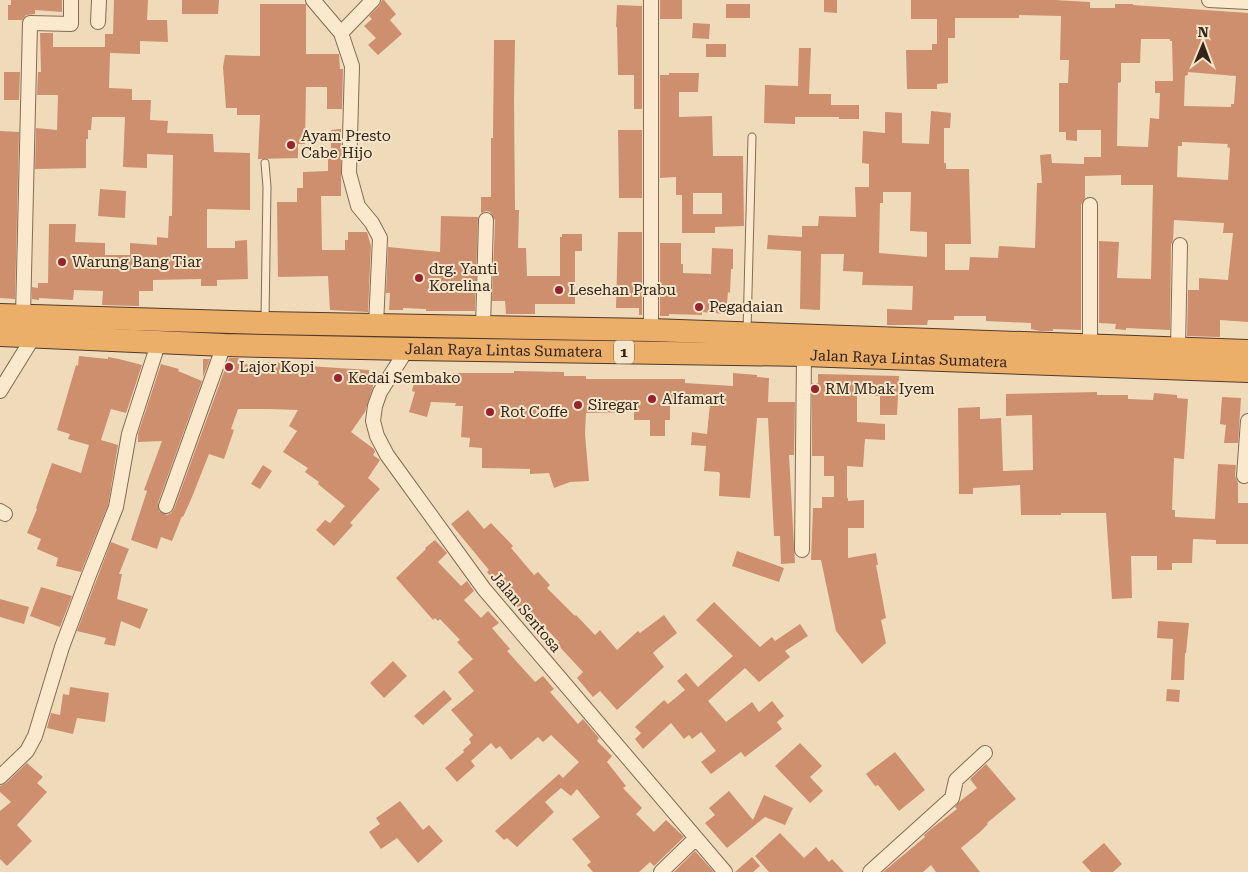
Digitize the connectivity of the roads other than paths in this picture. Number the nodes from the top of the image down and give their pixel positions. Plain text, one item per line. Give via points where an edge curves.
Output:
1 (71, 0) edge
2 (99, 0) edge
3 (313, 0) edge
4 (373, 0) edge
5 (651, 0) edge
6 (1209, 0) edge
7 (1248, 2) edge
8 (98, 22) dead end
9 (341, 33) junction
10 (752, 137) dead end
11 (265, 163) dead end
12 (1090, 205) dead end
13 (486, 220) dead end
14 (1180, 244) dead end
15 (0, 315) edge
16 (23, 316) junction
17 (264, 323) junction
18 (376, 325) junction
19 (419, 325) junction
20 (483, 328) junction
21 (651, 330) junction
22 (747, 334) junction
23 (0, 335) edge
24 (34, 336) junction
25 (159, 341) junction
26 (224, 345) junction
27 (1090, 346) junction
28 (408, 349) junction
29 (1178, 349) junction
30 (1248, 351) edge
31 (804, 355) junction
32 (1248, 371) edge
33 (0, 391) edge
34 (1248, 421) edge
35 (1244, 476) dead end
36 (166, 506) dead end
37 (802, 550) dead end
38 (985, 753) dead end
39 (0, 777) edge
40 (696, 838) junction
41 (661, 872) edge
42 (725, 872) edge
43 (870, 872) edge

1 - 16 street via 71,24 30,24
2 - 8 street
3 - 9 street
4 - 9 street
5 - 21 street
6 - 7 street
9 - 18 street via 352,66 349,173 358,206 380,238
10 - 22 lane
11 - 17 lane
12 - 27 street
13 - 20 street
14 - 29 street
15 - 16 highway, Jalan Raya Lintas Sumatera / 1
16 - 17 highway, Jalan Raya Lintas Sumatera / 1
17 - 18 highway, Jalan Raya Lintas Sumatera / 1
18 - 19 highway, Jalan Raya Lintas Sumatera / 1
19 - 20 highway, Jalan Raya Lintas Sumatera / 1
19 - 28 street, Jalan Sentosa
20 - 21 highway, Jalan Raya Lintas Sumatera / 1
21 - 22 highway, Jalan Raya Lintas Sumatera / 1
22 - 27 highway, Jalan Raya Lintas Sumatera / 1
23 - 24 highway, Jalan Raya Lintas Sumatera / 1
24 - 25 highway, Jalan Raya Lintas Sumatera / 1
24 - 33 street
25 - 26 highway, Jalan Raya Lintas Sumatera / 1
25 - 39 street via 129,434 116,507 62,647 35,736 27,751
26 - 28 highway, Jalan Raya Lintas Sumatera / 1
26 - 36 street
27 - 29 highway, Jalan Raya Lintas Sumatera / 1
28 - 31 highway, Jalan Raya Lintas Sumatera / 1
28 - 40 street, Jalan Sentosa via 380,392 375,406 373,421 387,454 484,589
29 - 30 highway, Jalan Raya Lintas Sumatera / 1
31 - 32 highway, Jalan Raya Lintas Sumatera / 1
31 - 37 street
34 - 35 street
38 - 43 street via 956,780 952,798
40 - 41 street
40 - 42 street, Jalan Sentosa

